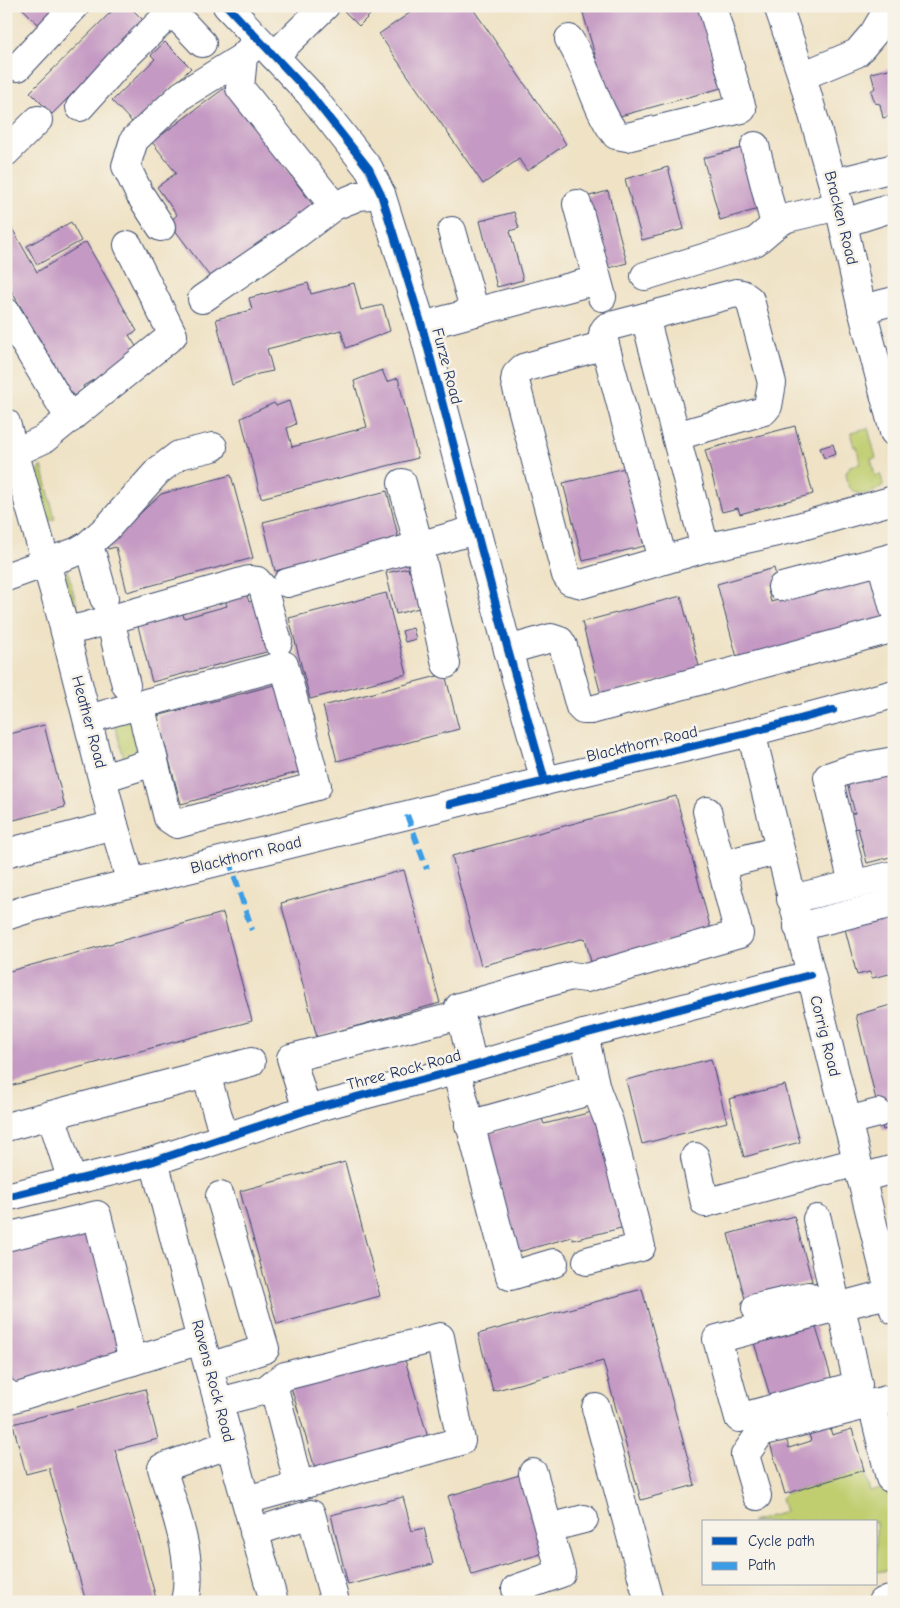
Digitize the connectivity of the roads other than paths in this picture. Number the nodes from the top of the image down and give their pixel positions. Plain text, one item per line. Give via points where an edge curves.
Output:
1 (75, 6) edge
2 (228, 6) edge
3 (325, 6) edge
4 (713, 6) edge
5 (778, 6) edge
6 (890, 6) edge
7 (172, 8) edge
8 (570, 39) dead end
9 (202, 43) dead end
10 (259, 51) junction
11 (18, 68) dead end
12 (802, 76) junction
13 (80, 107) dead end
14 (38, 120) dead end
15 (755, 146) dead end
16 (6, 152) edge
17 (894, 168) edge
18 (381, 194) junction
19 (577, 204) dead end
20 (839, 204) junction
21 (334, 206) junction
22 (894, 207) edge
23 (776, 225) junction
24 (161, 227) dead end
25 (452, 232) dead end
26 (128, 245) dead end
27 (645, 276) dead end
28 (202, 299) dead end
29 (894, 301) edge
30 (862, 309) junction
31 (6, 312) edge
32 (475, 312) junction
33 (645, 317) junction
34 (422, 326) junction
35 (605, 345) junction
36 (889, 393) edge
37 (70, 419) junction
38 (6, 423) edge
39 (894, 432) edge
40 (676, 436) junction
41 (213, 448) dead end
42 (16, 452) junction
43 (402, 483) dead end
44 (15, 486) edge
45 (894, 500) edge
46 (475, 530) junction
47 (88, 545) junction
48 (419, 546) junction
49 (705, 548) junction
50 (888, 559) edge
51 (664, 560) junction
52 (46, 561) junction
53 (6, 577) edge
54 (287, 583) dead end
55 (782, 587) dead end
56 (107, 609) junction
57 (894, 609) edge
58 (894, 626) edge
59 (65, 631) junction
60 (278, 642) dead end
61 (508, 650) junction
62 (446, 664) dead end
63 (894, 694) edge
64 (133, 695) junction
65 (88, 719) junction
66 (751, 732) junction
67 (894, 761) edge
68 (154, 762) junction
69 (103, 778) junction
70 (545, 781) junction
71 (707, 811) dead end
72 (114, 825) junction
73 (780, 850) junction
74 (6, 853) edge
75 (722, 865) junction
76 (894, 875) edge
77 (131, 883) junction
78 (853, 884) junction
79 (791, 899) junction
80 (894, 903) edge
81 (6, 916) edge
82 (798, 927) junction
83 (810, 975) junction
84 (461, 1015) junction
85 (584, 1034) junction
86 (251, 1062) dead end
87 (465, 1068) junction
88 (206, 1074) junction
89 (596, 1089) junction
90 (307, 1110) junction
91 (878, 1113) dead end
92 (51, 1115) junction
93 (846, 1121) junction
94 (469, 1125) junction
95 (6, 1127) edge
96 (224, 1137) junction
97 (695, 1157) dead end
98 (154, 1160) junction
99 (894, 1169) edge
100 (859, 1170) junction
101 (72, 1181) junction
102 (220, 1196) dead end
103 (6, 1197) edge
104 (817, 1219) dead end
105 (6, 1237) edge
106 (587, 1262) dead end
107 (554, 1263) dead end
108 (889, 1293) edge
109 (837, 1298) junction
110 (756, 1308) dead end
111 (201, 1340) junction
112 (134, 1361) junction
113 (209, 1367) junction
114 (273, 1384) junction
115 (6, 1393) edge
116 (883, 1401) edge
117 (219, 1402) junction
118 (596, 1408) dead end
119 (230, 1444) junction
120 (533, 1473) dead end
121 (890, 1478) dead end
122 (299, 1486) junction
123 (757, 1496) dead end
124 (246, 1500) junction
125 (584, 1519) dead end
126 (549, 1528) junction
127 (254, 1532) junction
128 (334, 1598) dead end
129 (894, 1599) edge
130 (184, 1602) edge
131 (274, 1602) edge
132 (520, 1602) edge
133 (649, 1602) edge
134 (882, 1602) edge

1 - 11 street
2 - 10 street, Furze Road
3 - 10 street
4 - 8 street via 742,109 627,137 616,135 607,124
5 - 12 street, Bracken Road
6 - 12 street via 857,53
7 - 9 street
7 - 13 street
10 - 18 street, Furze Road via 310,94 369,168
10 - 21 street via 240,88
10 - 24 street via 182,96 134,140 126,166
12 - 20 street, Bracken Road
14 - 16 street
15 - 23 street
17 - 20 street
18 - 21 street via 358,196
18 - 34 street, Furze Road
19 - 32 street via 600,289
20 - 22 street
20 - 23 street via 787,218
20 - 30 street, Bracken Road
21 - 28 street
23 - 27 street via 756,242
25 - 32 street
26 - 37 street via 173,335
29 - 30 street
30 - 36 street, Bracken Road
31 - 37 street
32 - 34 street
33 - 35 street via 607,327 602,334
33 - 40 street
33 - 40 street via 742,294 750,300 772,383 764,411
34 - 46 street, Furze Road
35 - 51 street
35 - 51 street via 523,368 514,381 566,575 570,581 582,584
36 - 39 street, Bracken Road
37 - 42 street via 44,439
38 - 42 street, Heather Road
40 - 49 street
41 - 47 street via 179,455 158,471
42 - 44 street, Heather Road
43 - 48 street
44 - 52 street, Heather Road
45 - 49 street via 794,528
46 - 48 street
46 - 61 street, Furze Road
47 - 52 street
47 - 56 street
48 - 54 street
48 - 62 street
49 - 51 street
50 - 55 street
50 - 57 street
52 - 53 street
52 - 59 street, Heather Road
56 - 59 street
56 - 60 street via 249,580 263,588
56 - 64 street
58 - 61 street via 591,710 580,707 560,642 551,638
59 - 65 street, Heather Road
61 - 70 street, Furze Road
63 - 66 street, Blackthorn Road
64 - 65 street
64 - 68 street
64 - 68 street via 284,665 317,786 177,824 168,818
65 - 69 street, Heather Road
66 - 70 street, Blackthorn Road
66 - 73 street, Corrig Road
67 - 78 street via 828,777
68 - 69 street
69 - 72 street, Heather Road
70 - 77 street, Blackthorn Road
71 - 75 street
72 - 74 street
72 - 77 street, Heather Road
73 - 75 street
73 - 79 street, Corrig Road
75 - 84 street via 738,934 586,978 571,976 459,1007
76 - 78 street
77 - 81 street, Blackthorn Road
78 - 79 street
79 - 82 street, Corrig Road
80 - 82 street
82 - 83 street, Corrig Road
83 - 85 street, Three Rock Road
83 - 93 street, Corrig Road
84 - 87 street
84 - 90 street via 291,1058
85 - 87 street, Three Rock Road
85 - 89 street
86 - 88 street
87 - 90 street, Three Rock Road
87 - 94 street
88 - 92 street
88 - 96 street
89 - 94 street
89 - 106 street via 610,1122 641,1247
90 - 96 street, Three Rock Road
91 - 93 street
92 - 95 street
92 - 101 street
93 - 100 street, Corrig Road
94 - 107 street via 510,1276
96 - 98 street, Three Rock Road
97 - 100 street via 705,1203
98 - 101 street, Three Rock Road
98 - 111 street, Ravens Rock Road
99 - 100 street
100 - 108 street, Corrig Road
101 - 103 street, Three Rock Road
102 - 113 street via 266,1349
104 - 109 street
105 - 112 street via 97,1215
108 - 109 street
109 - 109 street via 858,1385 739,1418 717,1339
109 - 110 street
111 - 112 street
111 - 113 street, Ravens Rock Road
112 - 115 street via 8,1400
113 - 117 street, Ravens Rock Road
114 - 117 street via 265,1390
114 - 122 street
114 - 122 street via 285,1376 440,1337 460,1441
116 - 121 street
116 - 123 street via 762,1432 745,1455
117 - 119 street, Ravens Rock Road
118 - 133 street
119 - 124 street, Ravens Rock Road
119 - 130 street via 162,1468 187,1557
120 - 126 street
122 - 124 street
124 - 127 street, Ravens Rock Road
125 - 126 street
126 - 132 street via 561,1574 516,1589
127 - 128 street via 311,1514
127 - 131 street, Ravens Rock Road
129 - 134 street

